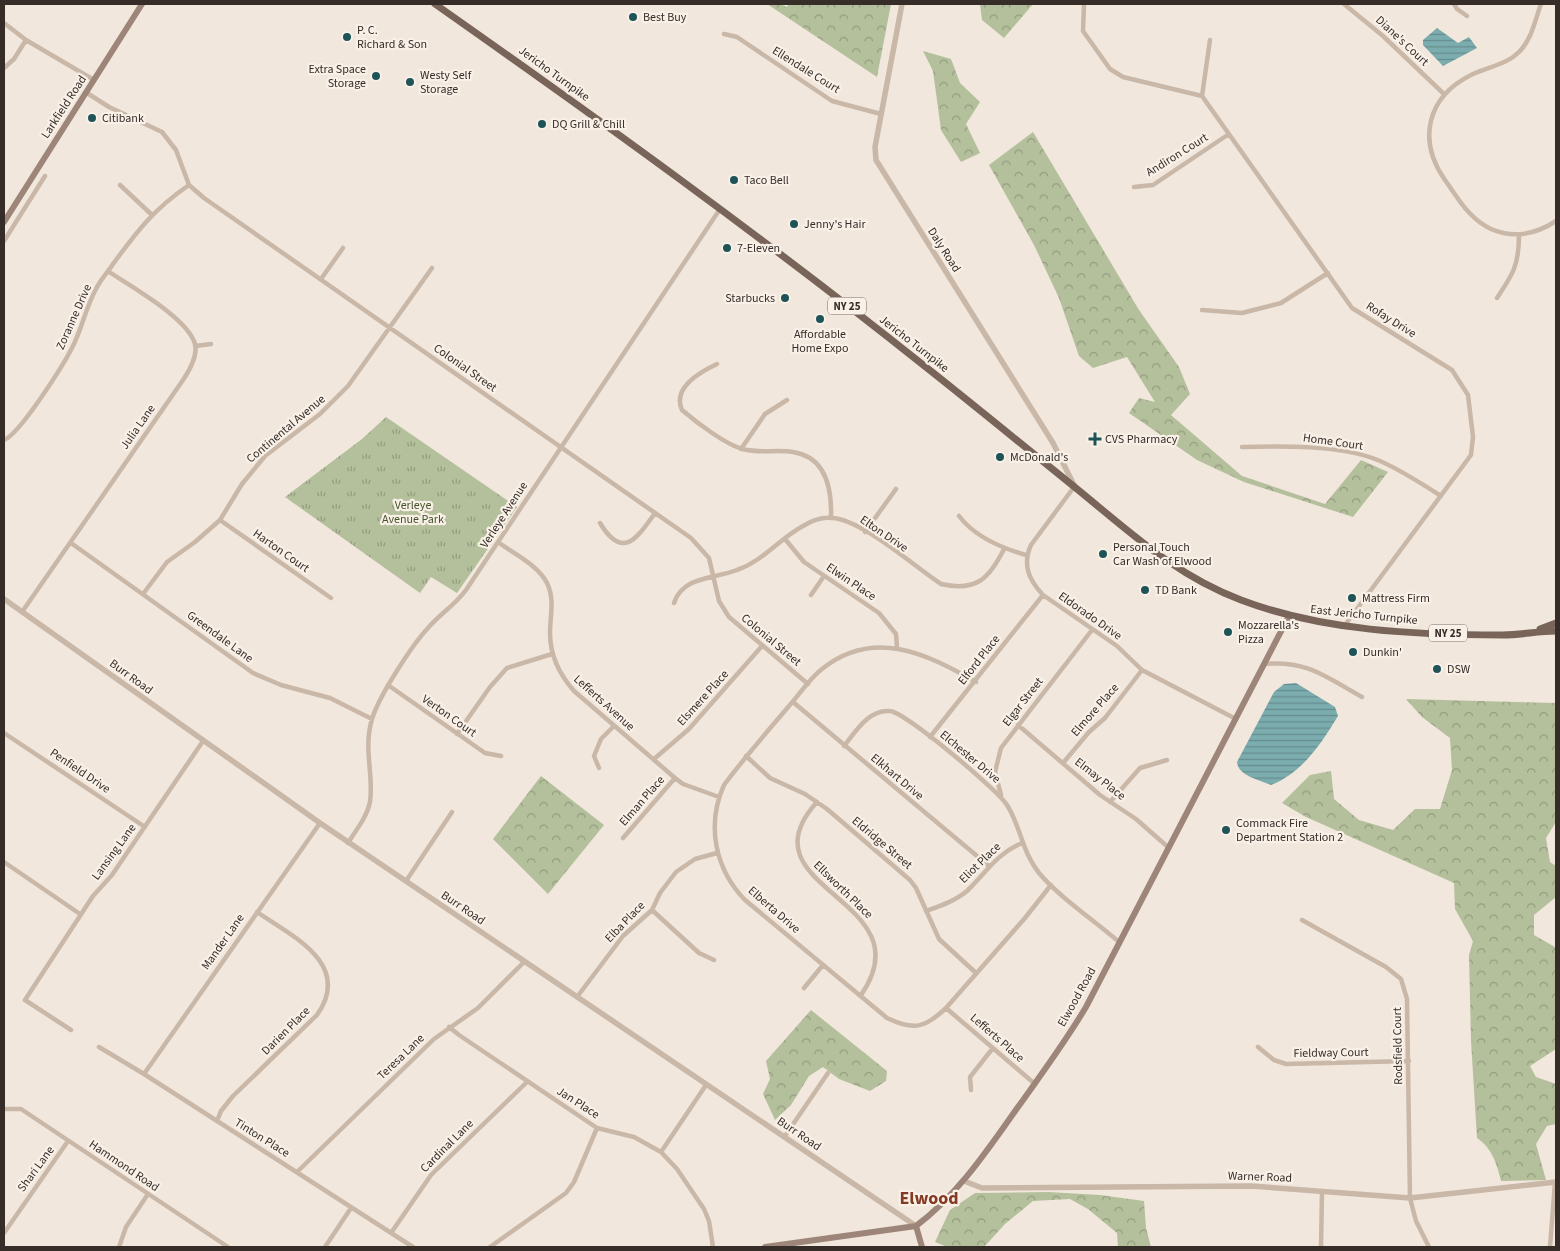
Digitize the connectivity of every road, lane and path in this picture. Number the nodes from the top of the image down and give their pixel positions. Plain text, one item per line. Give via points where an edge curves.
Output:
1 (142, 4) edge
2 (435, 4) edge
3 (902, 4) edge
4 (1084, 4) edge
5 (1344, 4) edge
6 (1454, 4) edge
7 (1541, 4) edge
8 (1467, 16) dead end
9 (4, 23) edge
10 (724, 34) dead end
11 (26, 40) junction
12 (1210, 40) dead end
13 (4, 68) edge
14 (94, 80) junction
15 (87, 92) junction
16 (1444, 94) junction
17 (1202, 96) junction
18 (882, 114) junction
19 (1229, 134) junction
20 (46, 176) dead end
21 (120, 184) dead end
22 (189, 184) junction
23 (1134, 187) dead end
24 (720, 209) junction
25 (151, 214) junction
26 (5, 218) edge
27 (1556, 221) edge
28 (1519, 235) junction
29 (4, 242) edge
30 (343, 248) dead end
31 (432, 268) dead end
32 (108, 271) junction
33 (1328, 273) junction
34 (321, 279) junction
35 (1496, 298) dead end
36 (1202, 310) dead end
37 (390, 327) junction
38 (211, 344) dead end
39 (196, 346) junction
40 (717, 364) dead end
41 (787, 400) dead end
42 (4, 440) edge
43 (560, 447) junction
44 (1242, 447) dead end
45 (741, 449) junction
46 (1074, 487) junction
47 (896, 489) dead end
48 (1441, 496) junction
49 (656, 513) junction
50 (959, 516) dead end
51 (830, 518) junction
52 (220, 520) junction
53 (600, 523) dead end
54 (866, 532) junction
55 (785, 539) junction
56 (498, 542) junction
57 (71, 543) junction
58 (1004, 549) junction
59 (1026, 555) junction
60 (714, 575) junction
61 (824, 576) junction
62 (143, 594) junction
63 (811, 595) dead end
64 (1043, 595) junction
65 (331, 598) dead end
66 (4, 599) edge
67 (674, 603) dead end
68 (22, 612) junction
69 (1289, 616) junction
70 (1556, 623) edge
71 (1345, 625) junction
72 (1092, 630) junction
73 (1537, 630) junction
74 (1556, 631) edge
75 (762, 646) junction
76 (896, 647) junction
77 (552, 654) junction
78 (1264, 664) junction
79 (1142, 670) junction
80 (976, 682) junction
81 (808, 684) junction
82 (388, 686) junction
83 (1362, 697) dead end
84 (793, 702) junction
85 (372, 719) junction
86 (1236, 719) junction
87 (1018, 725) junction
88 (614, 726) junction
89 (4, 733) edge
90 (457, 734) junction
91 (930, 737) junction
92 (202, 741) junction
93 (844, 746) junction
94 (501, 756) dead end
95 (746, 756) junction
96 (654, 759) junction
97 (1167, 760) dead end
98 (1064, 763) junction
99 (600, 768) dead end
100 (675, 778) junction
101 (1002, 796) junction
102 (719, 797) junction
103 (817, 802) junction
104 (1110, 802) junction
105 (452, 812) dead end
106 (320, 823) junction
107 (145, 827) junction
108 (624, 838) dead end
109 (348, 843) junction
110 (1022, 843) junction
111 (1169, 848) junction
112 (717, 853) junction
113 (4, 862) edge
114 (989, 866) junction
115 (406, 881) junction
116 (1051, 885) junction
117 (652, 910) junction
118 (926, 911) junction
119 (256, 912) junction
120 (80, 914) junction
121 (1302, 920) dead end
122 (1120, 942) junction
123 (714, 960) dead end
124 (524, 962) junction
125 (823, 965) junction
126 (976, 973) junction
127 (804, 988) dead end
128 (860, 995) junction
129 (577, 997) junction
130 (946, 1008) junction
131 (449, 1026) junction
132 (71, 1030) dead end
133 (99, 1047) dead end
134 (1258, 1047) dead end
135 (993, 1048) junction
136 (1409, 1061) junction
137 (828, 1073) dead end
138 (144, 1074) junction
139 (527, 1082) junction
140 (1035, 1084) junction
141 (706, 1085) junction
142 (970, 1090) dead end
143 (6, 1109) dead end
144 (217, 1121) junction
145 (597, 1128) junction
146 (785, 1136) junction
147 (68, 1141) junction
148 (661, 1152) junction
149 (297, 1172) junction
150 (964, 1181) junction
151 (1555, 1182) edge
152 (1322, 1192) junction
153 (148, 1194) junction
154 (1410, 1198) junction
155 (351, 1208) junction
156 (916, 1226) junction
157 (4, 1233) edge
158 (391, 1233) junction
159 (119, 1247) edge
160 (228, 1247) edge
161 (325, 1247) edge
162 (413, 1247) edge
163 (490, 1247) edge
164 (714, 1247) edge
165 (765, 1247) edge
166 (922, 1247) edge
167 (1321, 1247) edge
168 (1429, 1247) edge
169 (1550, 1247) edge

1 - 14 main road, Larkfield Road
2 - 24 main road, Jericho Turnpike / NY 25
3 - 18 street, Daly Road
4 - 17 street via 1083,31 1110,69 1122,77
5 - 16 street, Diane's Court
6 - 8 street
7 - 16 street via 1531,33 1518,53 1462,79
9 - 11 street
10 - 18 street, Ellendale Court via 737,37 832,101
11 - 13 street
11 - 14 street
12 - 17 street
14 - 15 main road, Larkfield Road
15 - 22 street, Colonial Street via 109,107 162,132 176,150
15 - 26 main road, Larkfield Road
16 - 28 street via 1433,116 1428,137 1432,158 1465,208 1483,225
17 - 19 street, Rofay Drive
18 - 46 street, Daly Road via 875,147 876,160 1053,443
19 - 23 street, Andiron Court via 1153,185
19 - 33 street, Rofay Drive
20 - 29 street
21 - 25 street
22 - 25 street, Zoranne Drive
22 - 34 street, Colonial Street
24 - 43 street, Verleye Avenue
24 - 46 main road, Jericho Turnpike / NY 25 via 920,362
25 - 32 street, Zoranne Drive
27 - 28 street via 1539,231
28 - 35 street via 1518,261
30 - 34 street
31 - 37 street, Continental Avenue
32 - 39 street via 186,328
32 - 42 street, Zoranne Drive via 96,289 65,360 25,422
33 - 36 street via 1281,303 1242,313
33 - 48 street, Rofay Drive via 1352,308 1452,370 1468,395 1472,437 1470,455
34 - 37 street, Colonial Street
37 - 43 street, Colonial Street
37 - 52 street, Continental Avenue via 335,401 253,469
38 - 39 street
39 - 57 street, Julia Lane via 183,380
40 - 45 street via 690,380 680,395 679,404 690,416
41 - 45 street via 765,414
43 - 49 street, Colonial Street
43 - 56 street, Verleye Avenue
44 - 48 street, Home Court via 1302,446 1364,456 1376,459
45 - 51 street via 805,455 827,479
46 - 59 street
46 - 69 main road, Jericho Turnpike / NY 25 via 1180,572 1241,600
47 - 54 street
48 - 71 street, Rofay Drive
49 - 53 street via 636,540 627,543 617,542 608,536
49 - 60 street, Colonial Street via 691,538 709,558
50 - 58 street via 968,528
51 - 54 street, Elton Drive
51 - 55 street via 803,525
52 - 62 street, Continental Avenue via 167,562
52 - 65 street, Harton Court
54 - 58 street, Elton Drive via 935,581 952,587 965,587 985,578
55 - 60 street via 748,566
55 - 61 street, Elwin Place via 796,555
56 - 77 street, Lefferts Avenue via 534,567 548,584
56 - 82 street, Verleye Avenue via 458,602 427,628
57 - 62 street, Greendale Lane
57 - 68 street, Julia Lane
58 - 59 street
59 - 64 street, Eldorado Drive via 1028,574
60 - 67 street via 683,587
60 - 75 street, Colonial Street via 722,608
61 - 63 street
61 - 76 street, Elwin Place via 879,613 896,634
62 - 85 street, Greendale Lane via 254,672 281,685 330,698
64 - 72 street, Eldorado Drive
64 - 80 street, Elford Place
66 - 68 street, Burr Road
68 - 92 street, Burr Road
69 - 71 main road, East Jericho Turnpike / NY 25
69 - 78 main road, Elwood Road
70 - 73 main road
71 - 73 main road, East Jericho Turnpike / NY 25 via 1506,635
72 - 79 street, Eldorado Drive via 1117,646
72 - 87 street, Elgar Street
73 - 74 main road, East Jericho Turnpike / NY 25
75 - 81 street, Colonial Street
75 - 96 street, Elsmere Place via 690,729
76 - 80 street via 937,660
76 - 81 street, Elberta Drive via 862,649 847,654 820,670
77 - 88 street, Lefferts Avenue via 564,680
77 - 90 street via 507,668
78 - 83 street via 1309,667
78 - 86 main road, Elwood Road
79 - 86 street, Eldorado Drive
79 - 98 street, Elmore Place
80 - 91 street, Elford Place
81 - 84 street, Elberta Drive
82 - 85 street, Verleye Avenue
82 - 90 street, Verton Court
84 - 93 street, Elkhart Drive
84 - 95 street, Elberta Drive
85 - 109 street, Verleye Avenue via 368,754 370,804
86 - 111 main road, Elwood Road
87 - 98 street, Elmay Place
87 - 101 street, Elgar Street via 1000,748 997,758 995,772
88 - 96 street, Lefferts Avenue
88 - 99 street via 596,748 594,756
89 - 107 street, Penfield Drive
90 - 94 street, Verton Court via 486,753
91 - 93 street, Elchester Drive via 891,710 870,716
91 - 101 street, Elchester Drive
92 - 106 street, Burr Road
92 - 107 street, Lansing Lane
93 - 114 street, Elkhart Drive
95 - 102 street, Elberta Drive
95 - 103 street, Eldridge Street via 770,778
96 - 100 street, Lefferts Avenue
97 - 104 street via 1140,768
98 - 104 street, Elmay Place
100 - 102 street, Lefferts Avenue
100 - 108 street, Elman Place
101 - 110 street, Elchester Drive via 1013,814
102 - 112 street, Elberta Drive via 714,827
103 - 118 street, Eldridge Street via 910,880
103 - 128 street, Ellsworth Place via 808,812 798,834 800,857 810,875 853,911 868,930 875,962 873,974
104 - 111 street, Elmay Place via 1136,819
105 - 115 street
106 - 109 street, Burr Road
106 - 119 street, Mander Lane
107 - 120 street, Lansing Lane
109 - 115 street, Burr Road
110 - 114 street, Eliot Place via 1003,852
110 - 116 street, Elchester Drive via 1031,863
111 - 122 main road, Elwood Road
112 - 117 street, Elba Place via 696,859 676,872
112 - 125 street, Elberta Drive via 738,893
113 - 120 street
114 - 118 street, Eliot Place via 955,900
115 - 124 street, Burr Road
116 - 122 street, Elchester Drive
116 - 126 street, Elberta Drive
117 - 123 street via 699,952
117 - 129 street, Elba Place via 623,936
118 - 126 street, Eldridge Street via 939,939
119 - 138 street, Mander Lane
119 - 144 street, Darien Place via 313,951 327,974 327,994 317,1015 233,1096
120 - 132 street, Lansing Lane via 25,1000
121 - 136 street, Rodsfield Court via 1386,967 1401,979 1407,999
122 - 140 main road, Elwood Road via 1086,1007
124 - 129 street, Burr Road
124 - 131 street, Teresa Lane via 478,1008
125 - 127 street
125 - 128 street, Elberta Drive
126 - 130 street, Elberta Drive
128 - 130 street, Elberta Drive via 887,1018 903,1025 926,1023
129 - 141 street, Burr Road
130 - 135 street, Lefferts Place
131 - 139 street, Jan Place
131 - 149 street, Teresa Lane
133 - 138 street, Tinton Place
134 - 136 street, Fieldway Court via 1274,1060 1286,1064
135 - 140 street, Lefferts Place
135 - 142 street via 970,1076
136 - 154 street, Rodsfield Court
137 - 146 street
138 - 144 street, Tinton Place
139 - 145 street, Jan Place
139 - 158 street, Cardinal Lane via 431,1176
140 - 150 main road, Elwood Road
141 - 146 street, Burr Road
141 - 148 street
143 - 147 street, Hammond Road via 21,1109
144 - 149 street, Tinton Place
145 - 148 street, Jan Place via 634,1138
145 - 163 street via 566,1193
146 - 156 street, Burr Road
147 - 153 street, Hammond Road
147 - 157 street, Shari Lane
148 - 164 street, Jan Place via 704,1209
149 - 155 street, Tinton Place
150 - 152 street, Warner Road via 982,1188 1251,1186
150 - 156 main road, Elwood Road via 935,1212
151 - 154 street, Warner Road
151 - 169 street
152 - 154 street, Warner Road
152 - 167 street
153 - 159 street via 126,1227
153 - 160 street, Hammond Road
154 - 168 street, Rodsfield Court
155 - 158 street, Tinton Place
155 - 161 street
156 - 165 main road, Elwood Road
156 - 166 main road
158 - 162 street, Tinton Place

